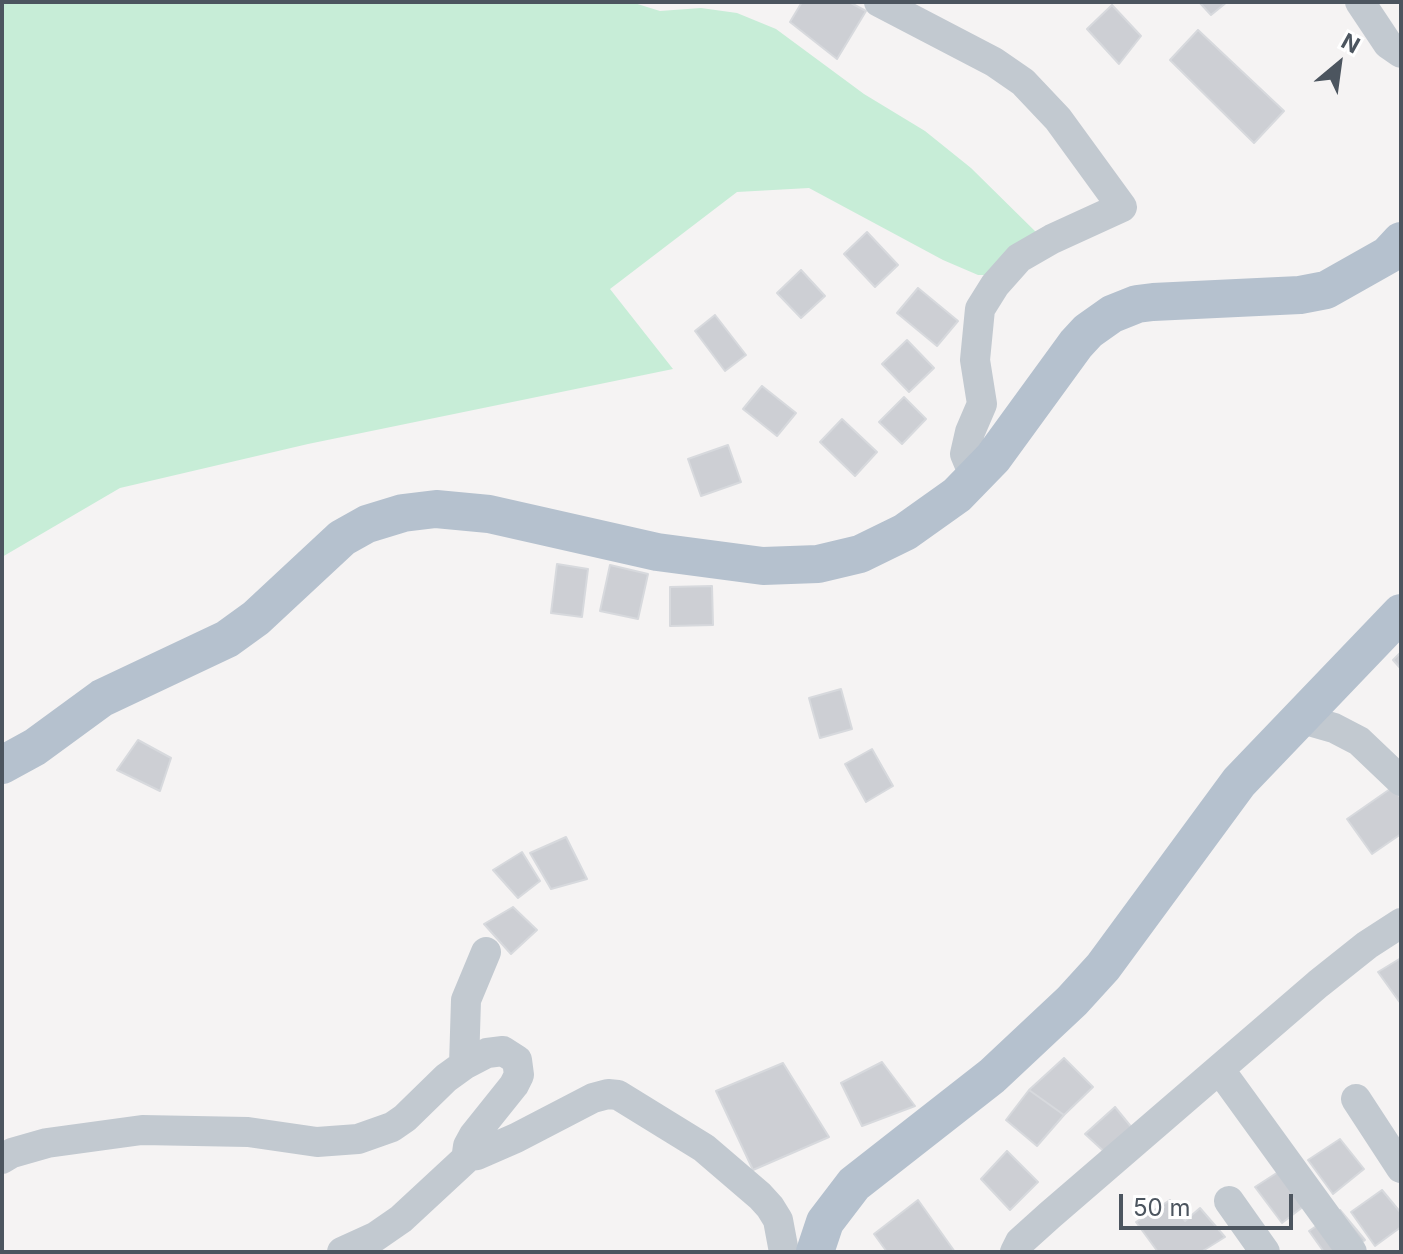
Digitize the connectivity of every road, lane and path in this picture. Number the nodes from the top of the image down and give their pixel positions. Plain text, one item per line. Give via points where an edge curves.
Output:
1 (879, 2) edge
2 (1360, 2) edge
3 (1401, 53) edge
4 (1401, 241) edge
5 (975, 478) junction
6 (1401, 613) edge
7 (1299, 718) junction
8 (2, 765) edge
9 (1401, 781) edge
10 (1401, 923) edge
11 (486, 952) dead end
12 (464, 1065) junction
13 (1220, 1070) junction
14 (1356, 1099) dead end
15 (469, 1156) junction
16 (2, 1159) edge
17 (1401, 1168) edge
18 (1229, 1201) dead end
19 (342, 1252) edge
20 (784, 1252) edge
21 (815, 1252) edge
22 (1015, 1252) edge
23 (1265, 1252) edge
24 (1352, 1252) edge

1 - 5 street via 1023,82 1058,119 1122,207 1019,258 980,309 975,360 982,404 965,454
2 - 3 street via 1388,44
4 - 5 main road via 1388,255 1326,290 1153,302 1112,314 1076,344
5 - 8 main road via 940,509 886,543 802,566 690,558 489,514 436,509 384,518 342,538 227,639 102,698
6 - 7 main road
7 - 9 street via 1359,741
7 - 21 main road via 1231,792 1103,967 992,1076 854,1184 830,1213
10 - 13 street via 1318,984
11 - 12 street via 466,1000
12 - 15 street via 503,1051 520,1067 514,1085 474,1135
12 - 16 street via 405,1118 358,1139 317,1142 248,1132 142,1130 47,1143
13 - 22 street via 1020,1242
13 - 24 street
14 - 17 street
15 - 19 street via 401,1219
15 - 20 street via 593,1098 618,1095 704,1148 760,1196 778,1220
18 - 23 street

